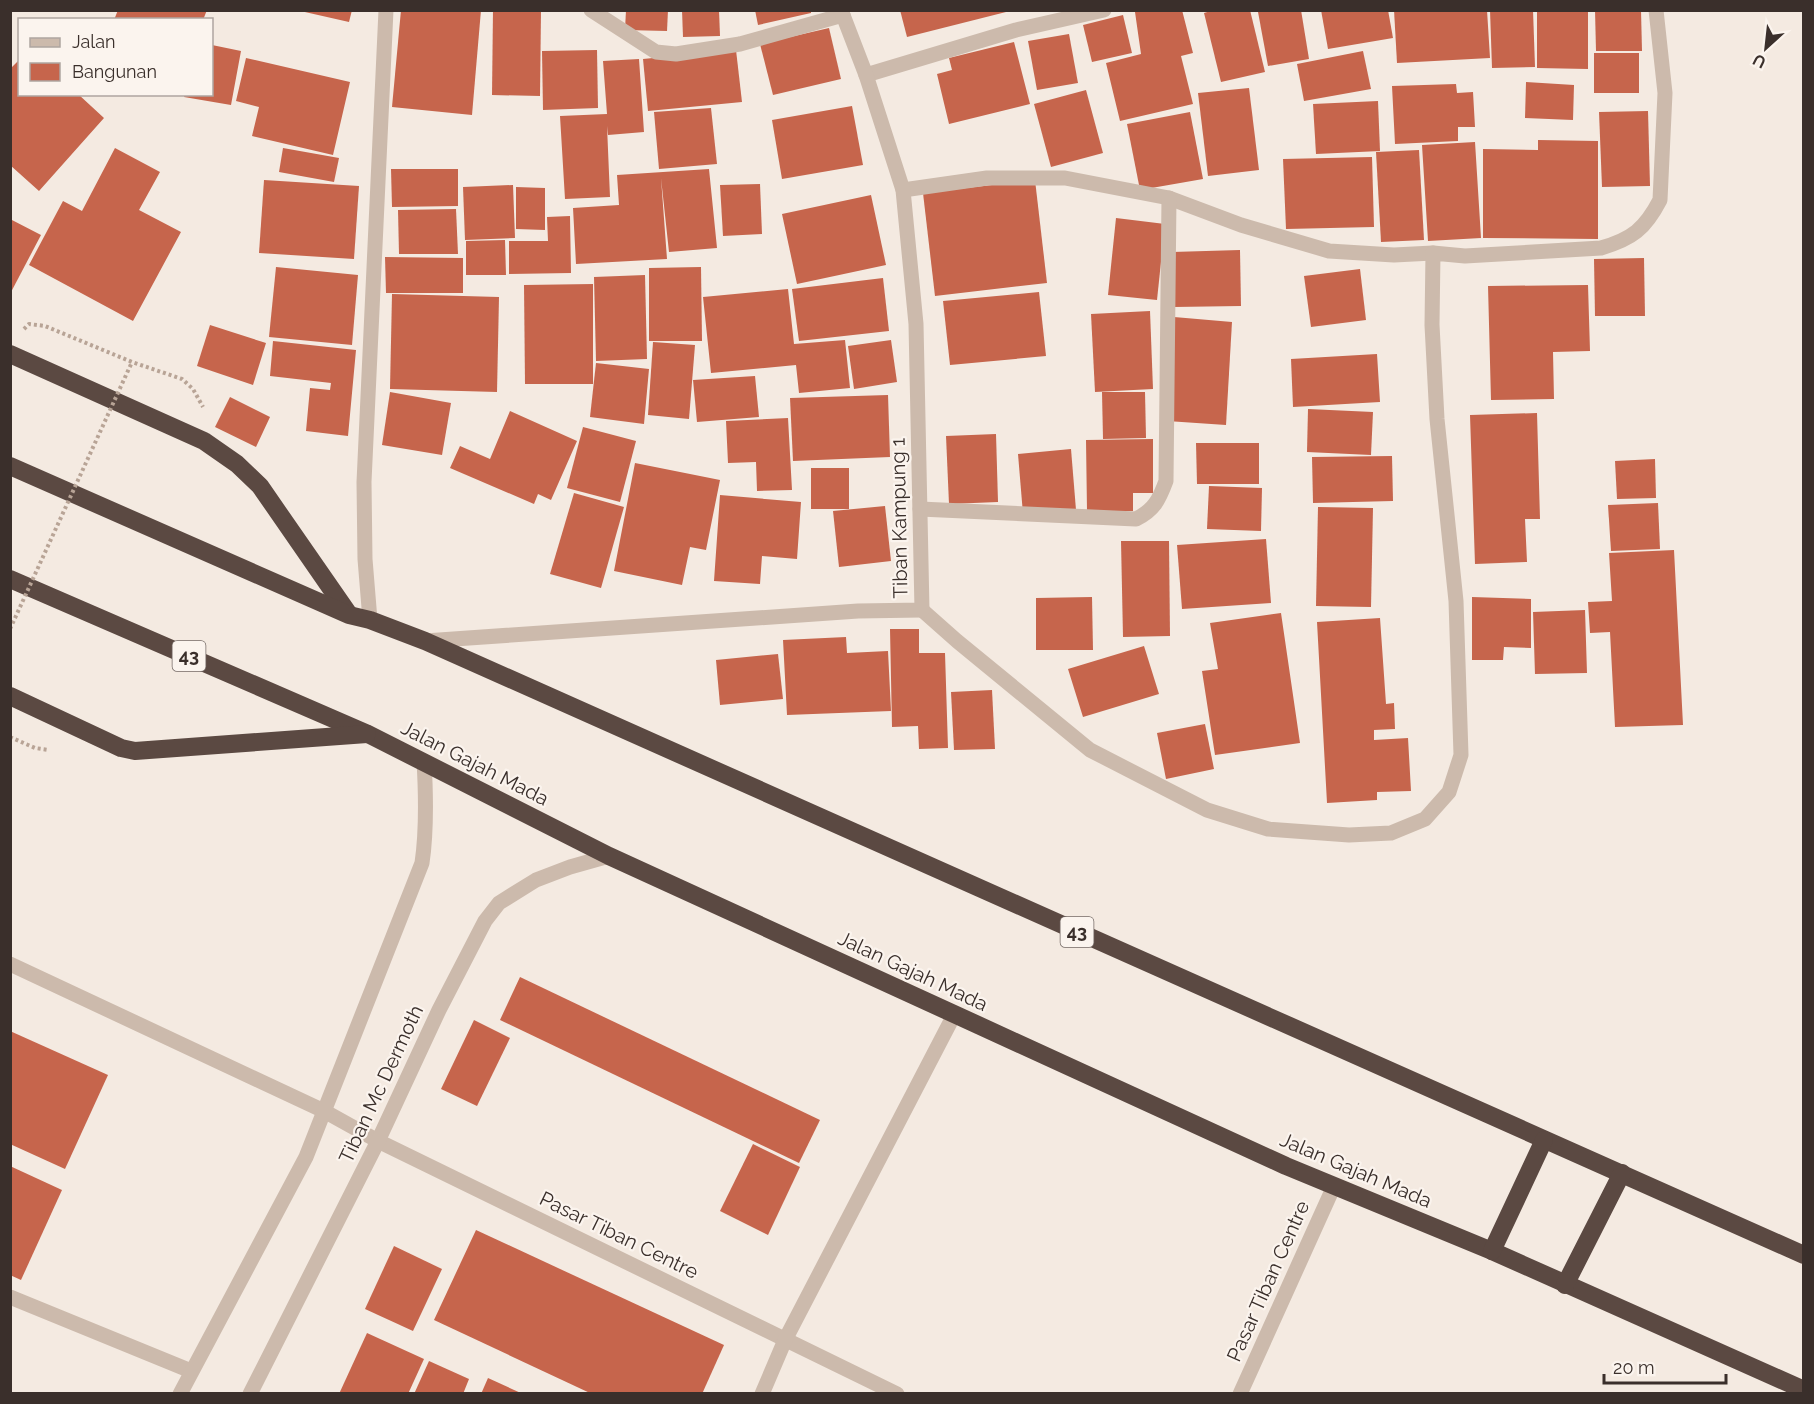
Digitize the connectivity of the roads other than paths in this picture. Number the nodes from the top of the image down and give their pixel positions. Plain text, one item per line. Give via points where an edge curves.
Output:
1 (386, 10) edge
2 (591, 10) edge
3 (1104, 10) edge
4 (1656, 10) edge
5 (842, 13) edge
6 (866, 75) junction
7 (903, 190) junction
8 (1169, 198) junction
9 (1433, 253) junction
10 (10, 354) edge
11 (10, 466) edge
12 (920, 509) junction
13 (10, 579) edge
14 (922, 610) junction
15 (349, 615) junction
16 (370, 620) junction
17 (425, 641) junction
18 (10, 696) edge
19 (368, 734) junction
20 (424, 761) junction
21 (609, 856) junction
22 (10, 964) edge
23 (954, 1015) junction
24 (324, 1111) junction
25 (1544, 1140) junction
26 (378, 1141) junction
27 (1622, 1173) junction
28 (1334, 1186) junction
29 (1492, 1251) junction
30 (1803, 1254) edge
31 (1565, 1286) junction
32 (10, 1297) edge
33 (785, 1340) junction
34 (191, 1371) junction
35 (1803, 1390) edge
36 (251, 1393) edge
37 (180, 1394) edge
38 (762, 1394) edge
39 (897, 1394) edge
40 (1240, 1394) edge

1 - 16 street via 364,482
2 - 5 street via 656,52 676,54 740,44
3 - 6 street via 1016,30
4 - 9 street via 1665,93 1659,200 1638,232 1601,248 1465,256
5 - 6 street, Tiban Kampung 1
6 - 7 street, Tiban Kampung 1
7 - 8 street via 987,178 1065,178
7 - 12 street, Tiban Kampung 1 via 916,324
8 - 9 street via 1329,251
8 - 12 street via 1166,482 1157,503 1136,519
9 - 14 street via 1437,419 1456,601 1461,755 1449,792 1425,819 1391,833 1349,835 1268,829 1207,810 1090,750
10 - 15 highway via 204,441 237,465 260,486
11 - 15 highway, 43
12 - 14 street, Tiban Kampung 1
13 - 19 highway, Jalan Gajah Mada / 43
14 - 17 street, Tiban Kampung 1
15 - 16 highway, 43
16 - 17 highway, 43
17 - 25 highway, 43
18 - 19 highway via 135,751
19 - 20 highway, Jalan Gajah Mada / 43
20 - 21 highway, Jalan Gajah Mada / 43
20 - 24 street via 422,863
21 - 23 highway, Jalan Gajah Mada / 43
21 - 26 street, Tiban Mc Dermoth via 536,880 500,903 485,921
22 - 24 street, Pasar Tiban Centre
23 - 28 highway, Jalan Gajah Mada / 43
23 - 33 street
24 - 26 street, Pasar Tiban Centre
24 - 34 street via 306,1157
25 - 27 highway, 43
25 - 29 highway
26 - 33 street, Pasar Tiban Centre
26 - 36 street, Tiban Mc Dermoth
27 - 30 highway, 43
27 - 31 highway
28 - 29 highway, Jalan Gajah Mada / 43
28 - 40 street, Pasar Tiban Centre
29 - 31 highway, Jalan Gajah Mada / 43
31 - 35 highway, Jalan Gajah Mada / 43
32 - 34 street
33 - 38 street
33 - 39 street, Pasar Tiban Centre
34 - 37 street

